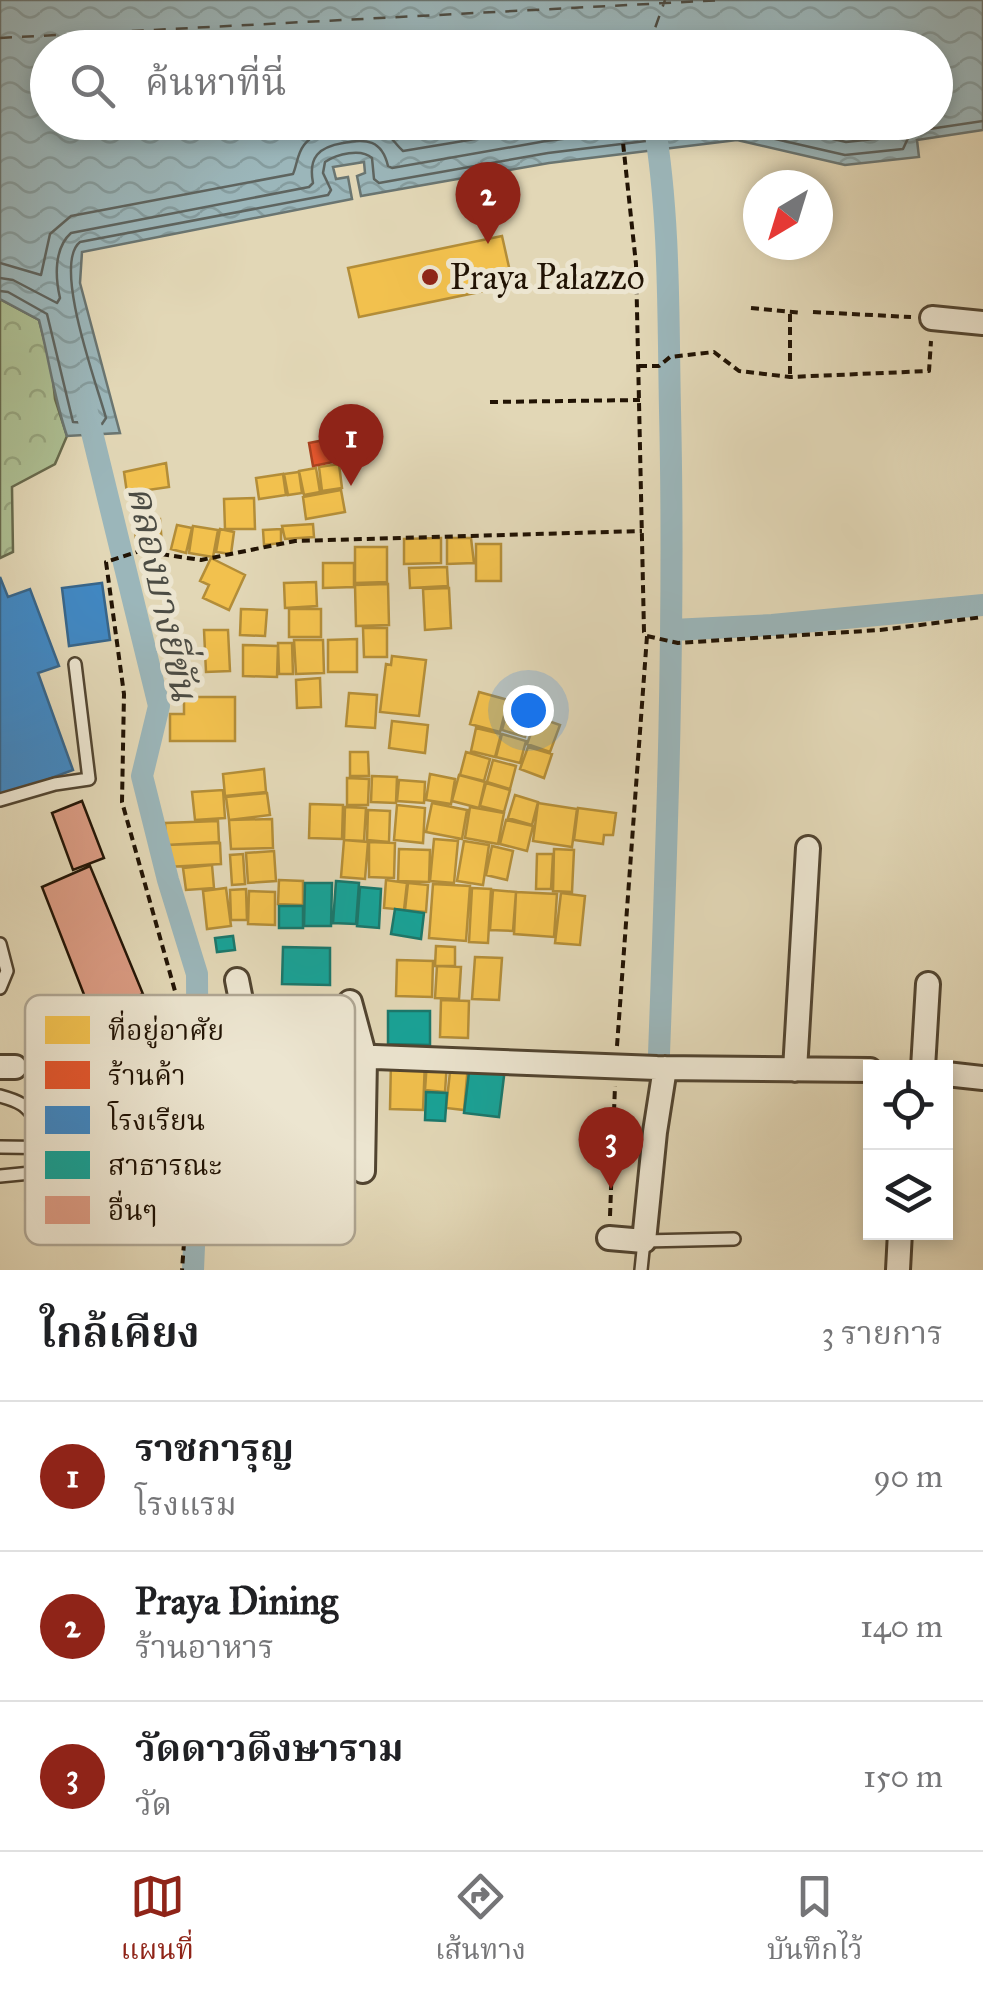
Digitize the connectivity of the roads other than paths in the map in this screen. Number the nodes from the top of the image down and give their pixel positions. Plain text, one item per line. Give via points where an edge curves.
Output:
1 (932, 318) road end
2 (983, 323) edge
3 (75, 664) dead end
4 (0, 800) edge
5 (808, 848) dead end
6 (0, 944) edge
7 (237, 980) dead end
8 (928, 984) dead end
9 (0, 988) edge
10 (240, 995) edge
11 (355, 1020) edge
12 (355, 1030) edge
13 (358, 1030) junction
14 (355, 1058) edge
15 (364, 1058) junction
16 (923, 1060) edge
17 (665, 1068) junction
18 (795, 1070) junction
19 (863, 1070) edge
20 (953, 1075) edge
21 (983, 1078) edge
22 (0, 1096) edge
23 (25, 1103) edge
24 (0, 1146) edge
25 (25, 1147) edge
26 (363, 1172) dead end
27 (25, 1174) edge
28 (0, 1176) edge
29 (609, 1238) road end
30 (734, 1240) dead end
31 (900, 1240) edge
32 (644, 1241) junction
33 (641, 1270) edge
34 (898, 1270) edge

1 - 2 street
3 - 4 lane via 89,779
5 - 18 street
6 - 9 lane via 7,971
7 - 10 street
8 - 16 street
11 - 13 street
12 - 13 lane
13 - 15 street
14 - 15 street
15 - 17 street
15 - 26 street
17 - 18 street
17 - 32 street
18 - 19 street
20 - 21 street
22 - 23 lane
24 - 25 lane
27 - 28 lane
29 - 32 street
30 - 32 lane
31 - 34 street
32 - 33 lane

